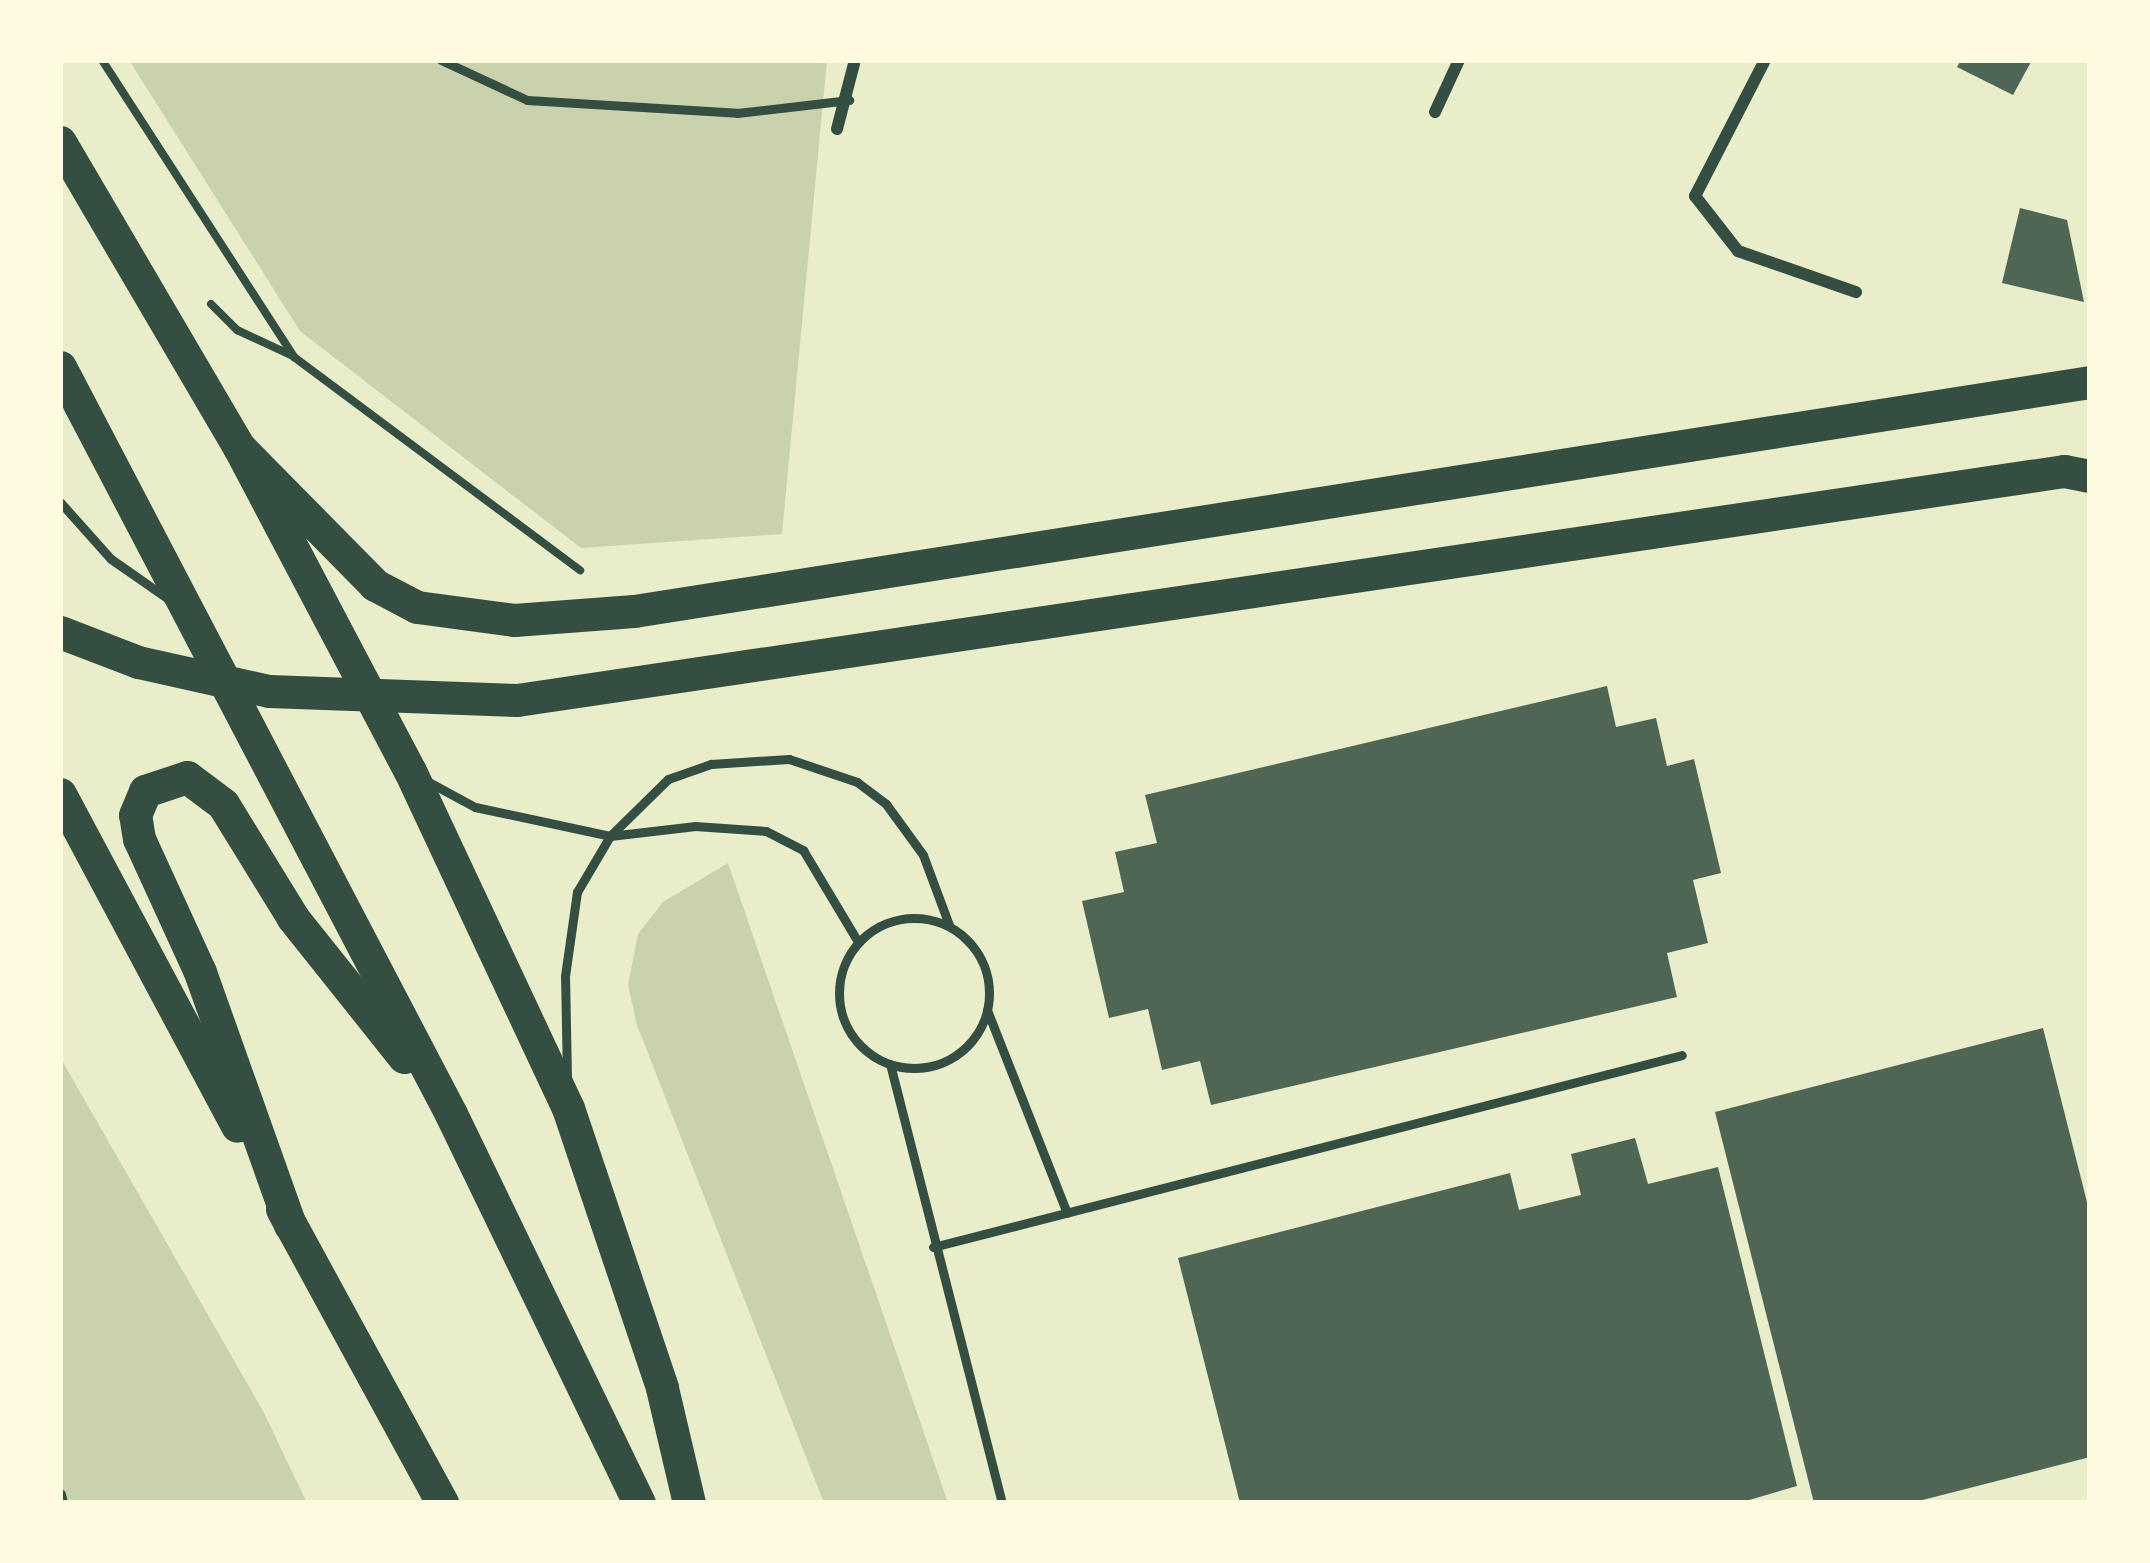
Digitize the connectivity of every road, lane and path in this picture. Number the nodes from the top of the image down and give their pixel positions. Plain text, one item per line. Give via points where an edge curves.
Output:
1 (102, 60) edge
2 (442, 60) edge
3 (856, 60) edge
4 (1459, 60) edge
5 (1765, 60) edge
6 (849, 100) junction
7 (1435, 112) dead end
8 (837, 129) dead end
9 (60, 142) edge
10 (199, 292) dead end
11 (1856, 292) dead end
12 (294, 357) junction
13 (60, 367) edge
14 (2090, 382) edge
15 (238, 447) junction
16 (2090, 476) edge
17 (60, 502) edge
18 (634, 610) junction
19 (191, 614) junction
20 (60, 632) edge
21 (410, 772) junction
22 (60, 794) edge
23 (610, 836) junction
24 (949, 925) junction
25 (858, 942) junction
26 (987, 1010) junction
27 (1682, 1055) dead end
28 (890, 1064) junction
29 (568, 1108) junction
30 (451, 1114) junction
31 (1066, 1213) junction
32 (290, 1225) junction
33 (933, 1247) junction
34 (442, 1503) edge
35 (638, 1503) edge
36 (689, 1503) edge
37 (1002, 1503) edge

1 - 12 path
2 - 6 lane via 526,100 737,113
3 - 6 street
4 - 7 street
5 - 11 street via 1695,196 1738,251
6 - 8 street
9 - 15 highway
10 - 12 path via 237,330
12 - 18 path
13 - 19 highway
14 - 18 highway
15 - 18 highway via 375,585 416,607 514,620
15 - 21 highway
16 - 20 highway via 2064,471 589,694 443,701 268,691 138,662
17 - 19 lane via 111,559
19 - 30 highway
21 - 23 lane via 476,807
21 - 29 highway
22 - 32 highway
23 - 24 lane via 668,779 711,764 789,759 832,769 886,804 923,855
23 - 25 lane via 695,826 766,831 803,850
23 - 29 lane via 577,892 565,976
24 - 25 lane via 900,918
24 - 26 lane via 982,961
25 - 28 lane via 841,975 841,1013 850,1035
26 - 28 lane via 961,1052 915,1068
26 - 31 lane
27 - 31 lane
28 - 33 lane
29 - 36 highway via 662,1388
30 - 32 highway via 293,919 223,804 187,778 145,790 135,815 139,839 200,972
30 - 35 highway
31 - 33 lane
32 - 34 highway
33 - 37 lane

